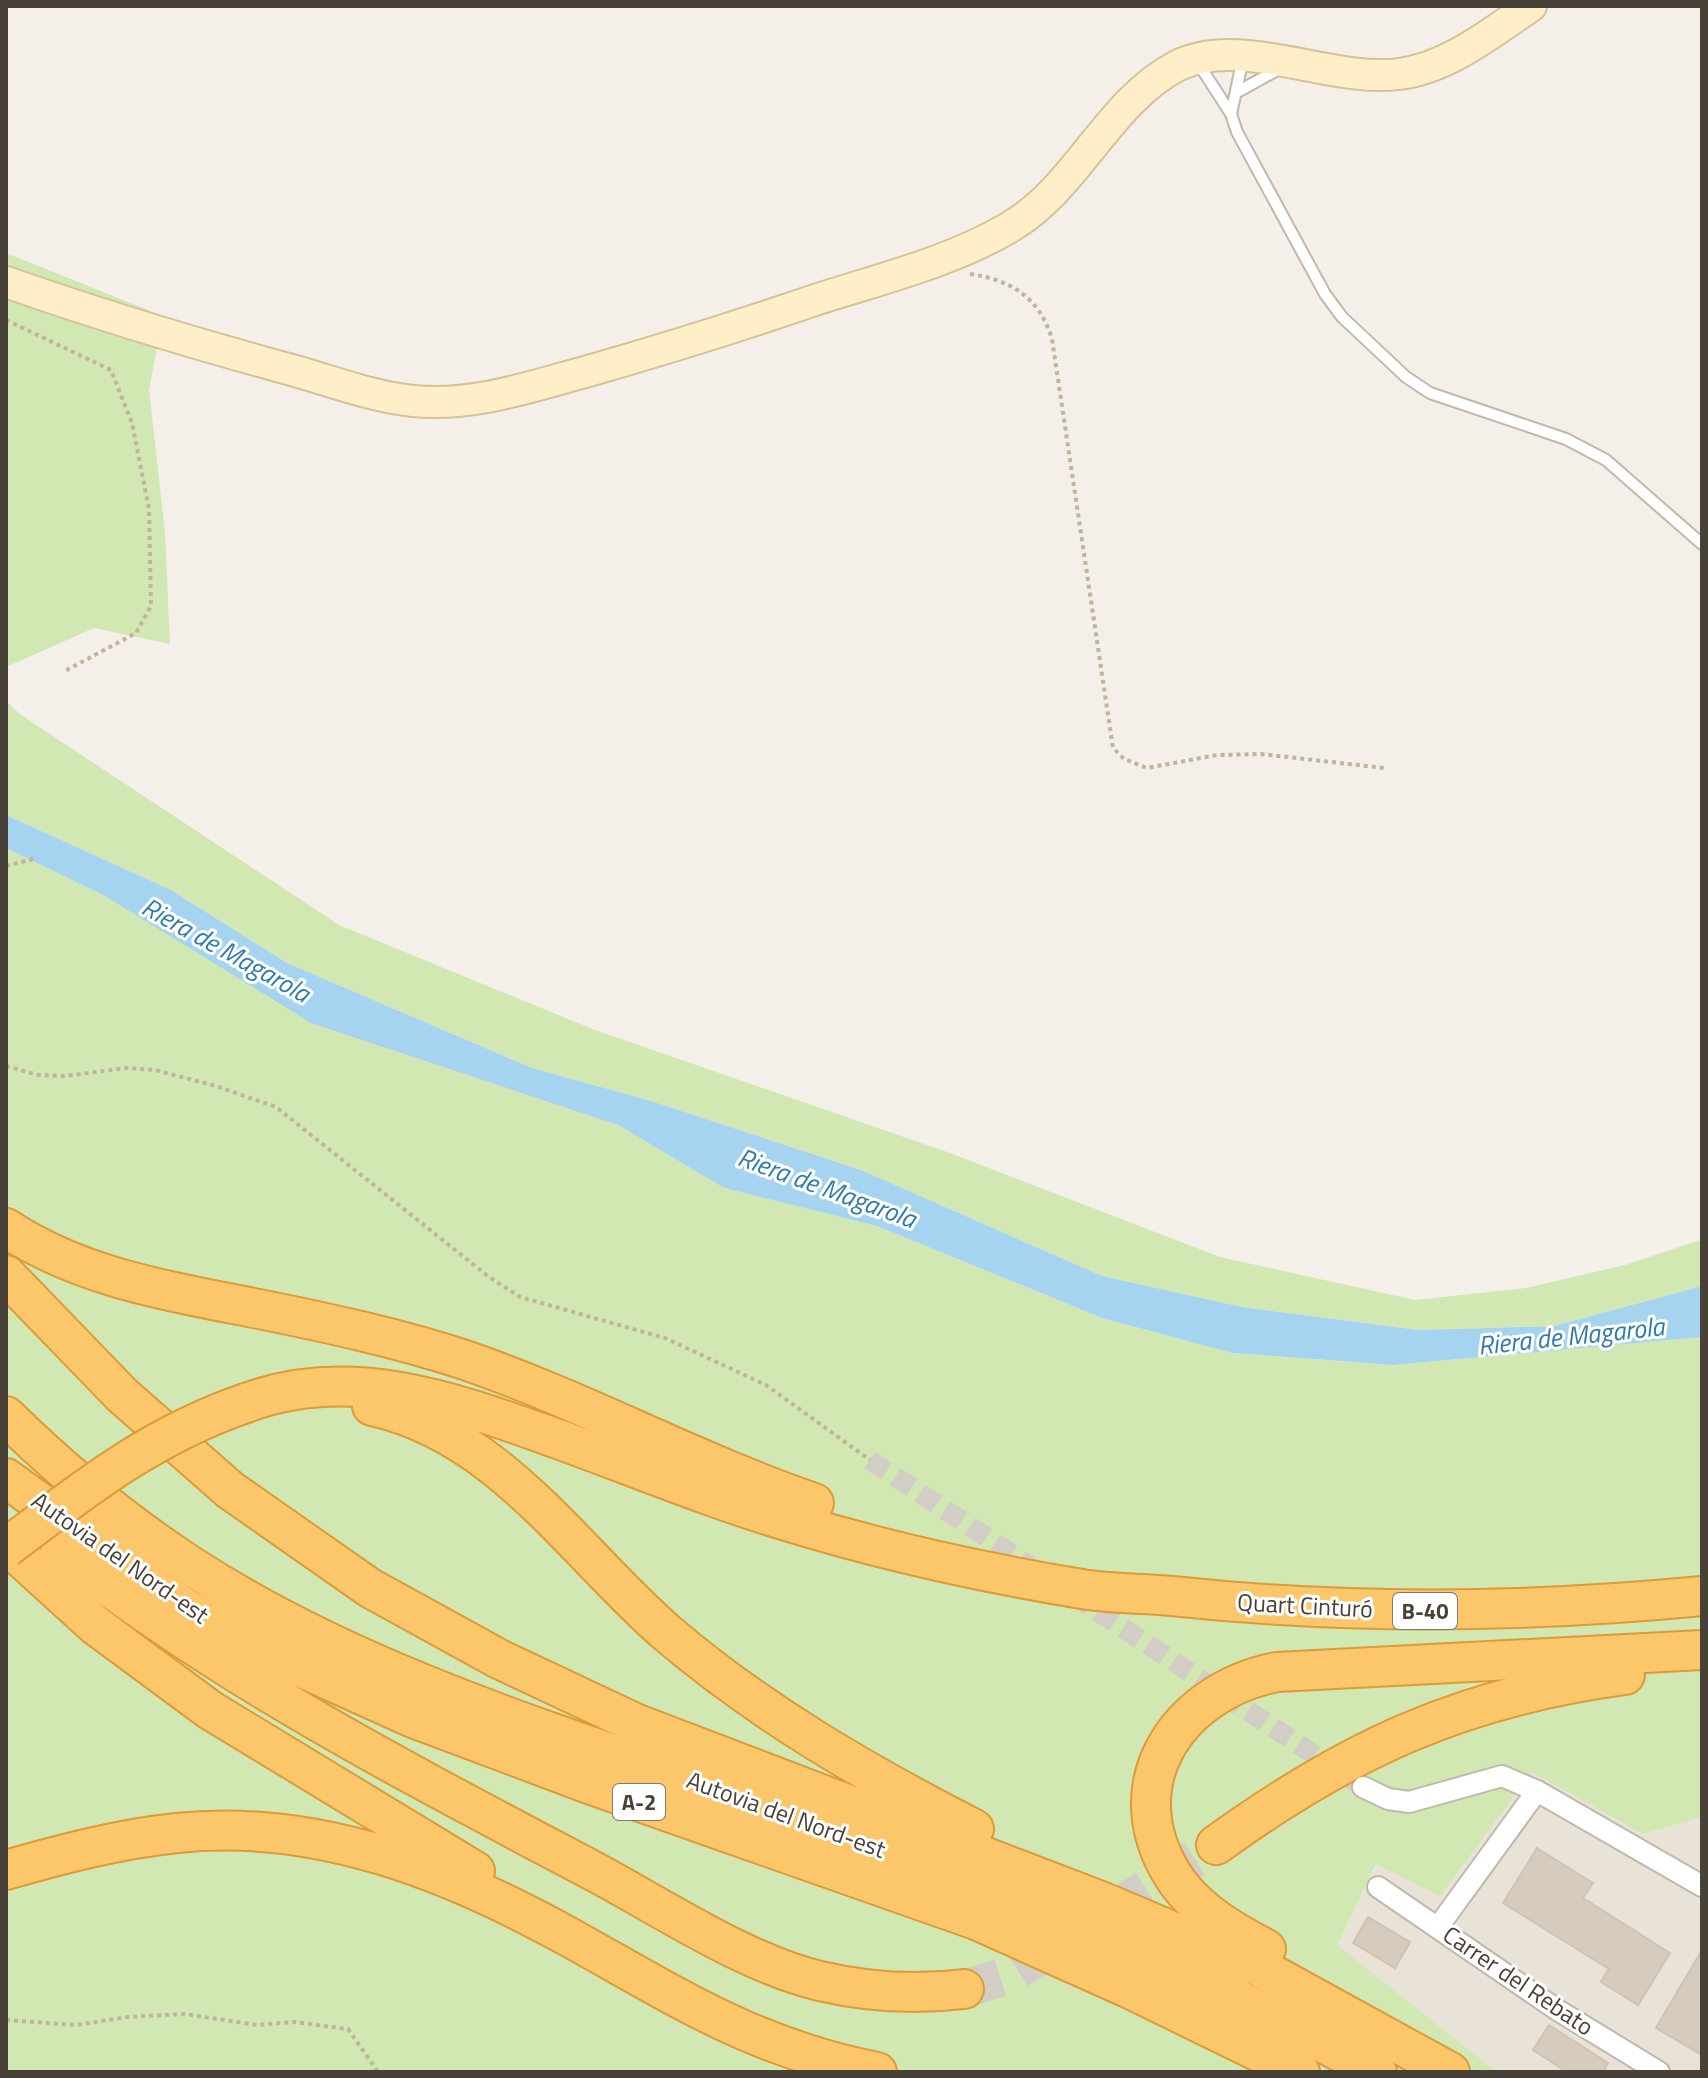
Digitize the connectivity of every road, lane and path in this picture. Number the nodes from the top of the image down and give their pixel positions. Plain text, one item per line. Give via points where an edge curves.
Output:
1 (1531, 6) edge
2 (1243, 58) junction
3 (1196, 60) junction
4 (1293, 64) junction
5 (1239, 91) junction
6 (1231, 114) junction
7 (930, 263) junction
8 (6, 282) edge
9 (6, 320) edge
10 (1702, 544) edge
11 (65, 671) dead end
12 (1384, 768) dead end
13 (33, 859) dead end
14 (6, 866) edge
15 (6, 1066) edge
16 (6, 1228) edge
17 (6, 1275) edge
18 (246, 1403) junction
19 (6, 1416) edge
20 (870, 1460) tunnel mouth
21 (6, 1478) edge
22 (6, 1504) edge
23 (6, 1546) edge
24 (1149, 1593) junction
25 (1702, 1596) edge
26 (1702, 1650) edge
27 (1702, 1668) edge
28 (1363, 1787) tunnel mouth
29 (1537, 1791) junction
30 (1216, 1845) tunnel mouth
31 (6, 1870) edge
32 (1702, 1886) edge
33 (1378, 1887) dead end
34 (1438, 1927) junction
35 (567, 1935) junction
36 (1250, 1964) junction
37 (964, 1989) tunnel mouth
38 (6, 2020) edge
39 (1412, 2050) junction
40 (378, 2072) edge
41 (877, 2072) edge
42 (1300, 2072) edge
43 (1377, 2072) edge
44 (1450, 2072) edge
45 (1659, 2072) edge

1 - 4 main road via 1429,67 1369,75
2 - 3 main road
2 - 4 main road
2 - 5 lane
3 - 6 lane
3 - 7 main road via 1157,79 1040,206 1011,227
4 - 5 lane
5 - 6 lane
6 - 10 lane via 1325,294 1384,358 1430,393 1566,439 1606,460
7 - 8 main road via 637,357 495,396 455,401 413,401 368,391
7 - 12 path via 998,278 1034,302 1048,325 1057,354 1069,467 1113,748 1147,768 1217,755 1261,754
9 - 11 path via 111,370 132,423 149,509 151,606 136,633
13 - 14 path
15 - 20 path via 64,1076 155,1070 276,1107 520,1297 665,1338 766,1385
16 - 24 highway via 78,1265 148,1288 357,1330 464,1360 781,1492 900,1533
17 - 36 highway via 122,1395 230,1490 370,1588 499,1659 635,1723 1101,1901
18 - 23 highway, bridge via 160,1438
18 - 24 highway via 316,1386 408,1391 498,1417 790,1522 1086,1590
18 - 36 highway via 353,1403 429,1425 499,1470 666,1632 807,1737 880,1781 1011,1848 1206,1936
19 - 43 highway, Autovia del Nord-est / A-2 via 142,1532 192,1567 316,1633 426,1684 1028,1906 1168,1965
21 - 42 highway, Autovia del Nord-est / A-2 via 185,1608 293,1664 413,1718 574,1779 976,1920
22 - 37 highway via 141,1612 243,1678 757,1958 819,1981 916,1993
23 - 35 highway via 95,1625 199,1702 484,1876
24 - 25 highway, Quart Cinturó / B-40 via 1322,1608 1440,1611
26 - 39 highway via 1277,1672 1216,1695 1178,1725 1161,1756 1152,1799 1157,1839 1179,1884 1235,1932 1380,2014
27 - 30 highway via 1525,1692 1460,1712 1344,1761
28 - 29 street via 1409,1802 1502,1776
29 - 32 street
29 - 34 street
31 - 35 highway via 59,1854 179,1833 303,1837 371,1850 423,1868
33 - 34 street, Carrer del Rebato
34 - 45 street, Carrer del Rebato
35 - 41 highway via 740,2031 805,2056
36 - 39 highway
38 - 40 path via 76,2025 185,2014 257,2025 294,2022 348,2029
39 - 44 highway

